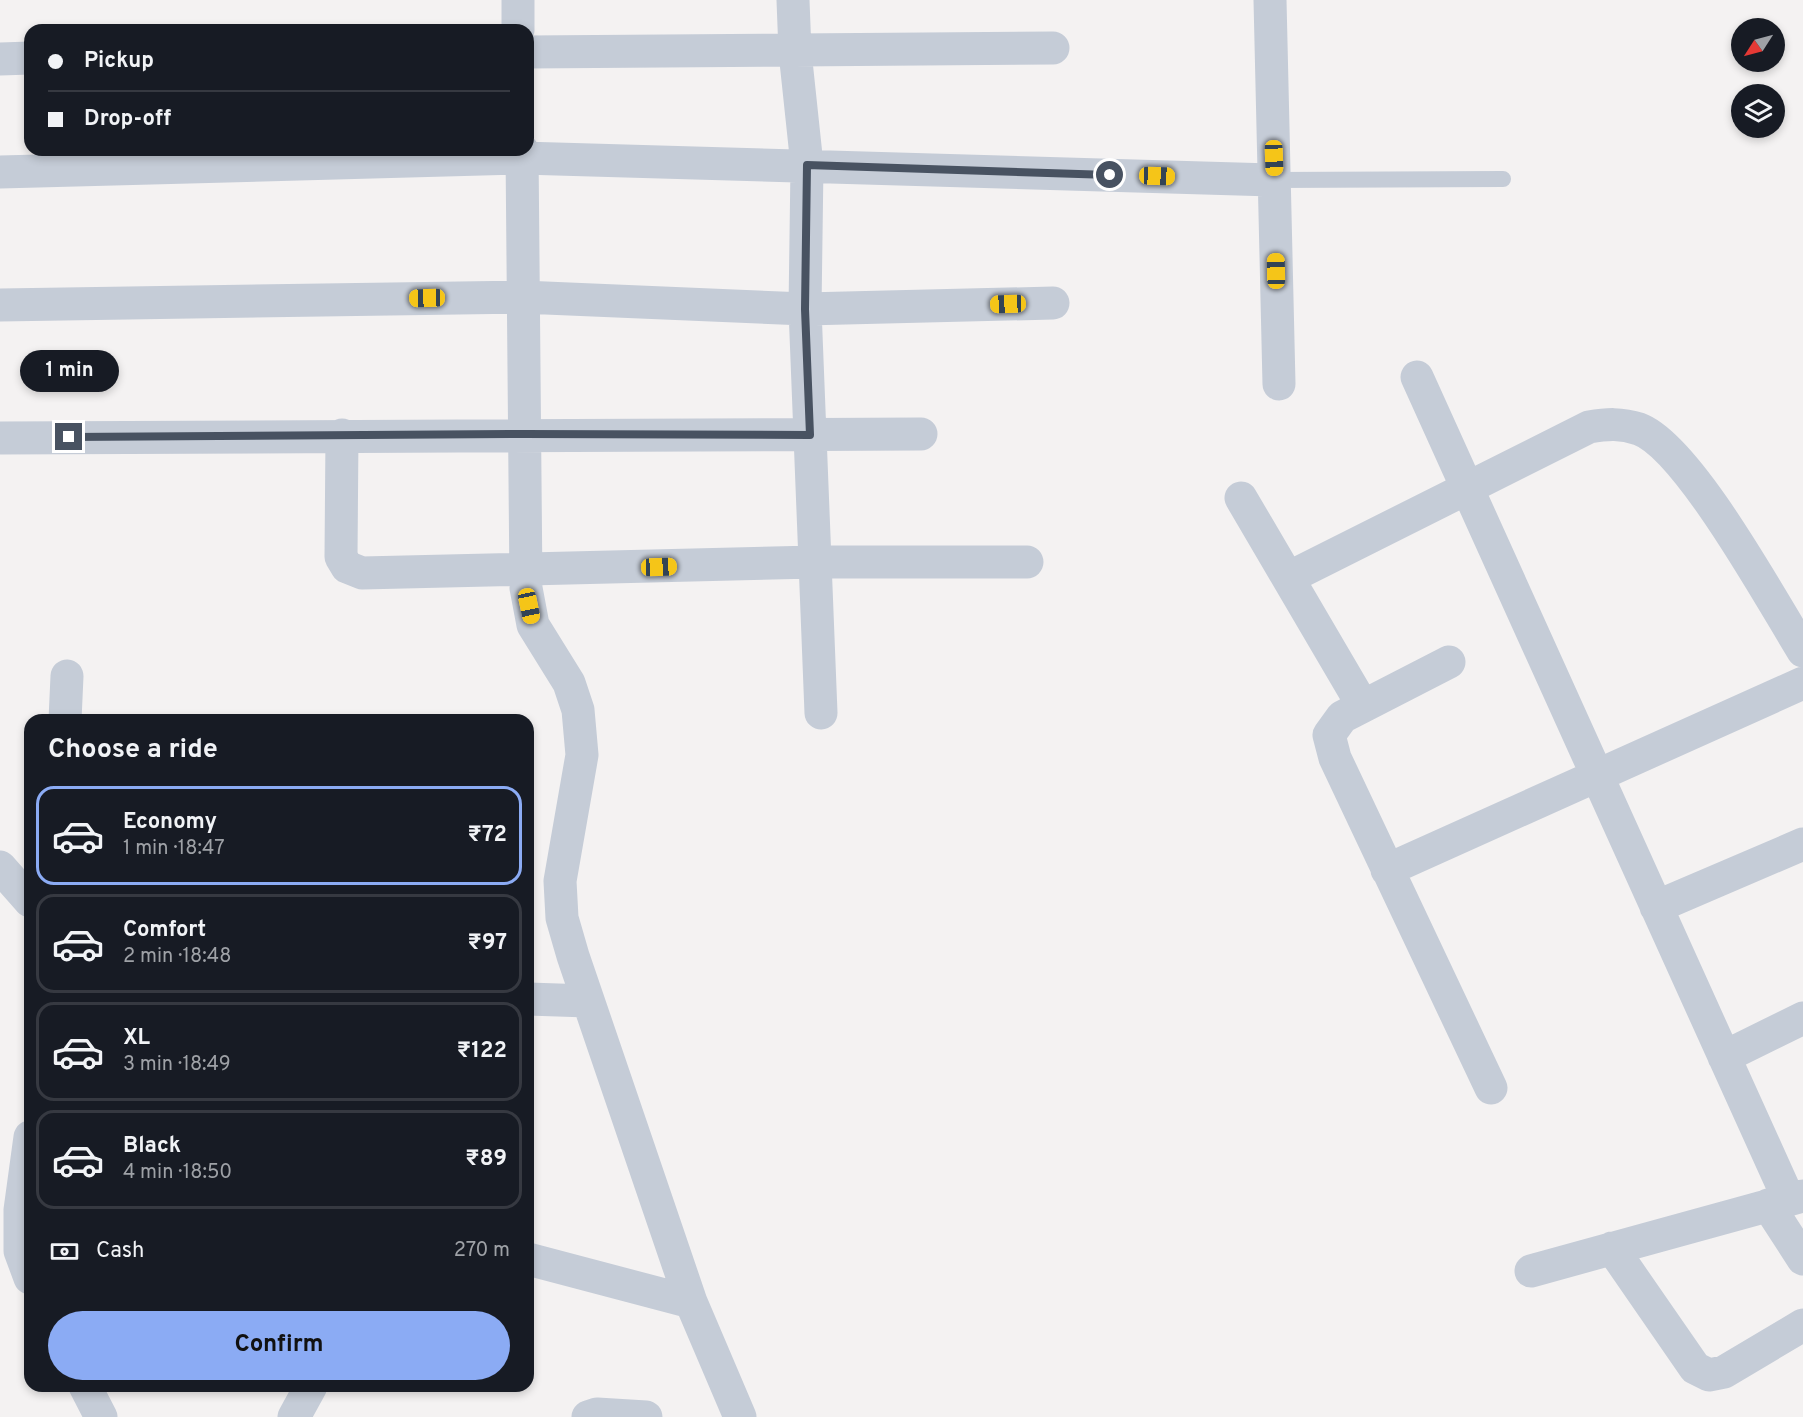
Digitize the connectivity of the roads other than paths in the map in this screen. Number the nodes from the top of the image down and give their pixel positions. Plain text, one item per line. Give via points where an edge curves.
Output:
1 (518, 0) edge
2 (793, 0) edge
3 (1270, 0) edge
4 (518, 24) edge
5 (1053, 48) dead end
6 (534, 52) edge
7 (795, 52) junction
8 (24, 58) edge
9 (0, 59) edge
10 (534, 154) edge
11 (464, 156) edge
12 (522, 156) edge
13 (807, 165) junction
14 (0, 172) edge
15 (1503, 179) dead end
16 (1274, 180) junction
17 (522, 297) junction
18 (1053, 303) dead end
19 (0, 305) edge
20 (805, 309) junction
21 (1417, 377) dead end
22 (1279, 384) dead end
23 (524, 434) junction
24 (921, 434) dead end
25 (342, 435) junction
26 (810, 435) junction
27 (0, 438) edge
28 (1467, 488) junction
29 (1241, 498) dead end
30 (814, 562) junction
31 (1027, 562) dead end
32 (526, 571) junction
33 (1288, 578) junction
34 (1803, 651) edge
35 (1449, 662) dead end
36 (67, 676) dead end
37 (1803, 683) edge
38 (1363, 706) junction
39 (821, 713) dead end
40 (65, 714) edge
41 (1596, 774) junction
42 (1803, 844) edge
43 (0, 867) edge
44 (1387, 870) junction
45 (24, 894) edge
46 (1656, 907) junction
47 (534, 999) edge
48 (588, 1001) junction
49 (1803, 1018) edge
50 (1724, 1057) junction
51 (1491, 1088) dead end
52 (24, 1181) edge
53 (1787, 1200) edge
54 (1612, 1248) junction
55 (17, 1259) edge
56 (1803, 1260) edge
57 (534, 1261) edge
58 (1531, 1271) dead end
59 (691, 1302) junction
60 (1803, 1325) edge
61 (88, 1392) edge
62 (308, 1392) edge
63 (102, 1417) edge
64 (294, 1417) edge
65 (588, 1417) edge
66 (646, 1417) edge
67 (740, 1417) edge

1 - 4 street
2 - 7 street
3 - 16 street
5 - 7 street
6 - 7 street
7 - 13 street
8 - 9 street
10 - 13 street
11 - 14 street
12 - 17 street
13 - 16 street
13 - 20 street
15 - 16 lane
16 - 22 street
17 - 19 street
17 - 20 street
17 - 23 street
18 - 20 street
20 - 26 street
21 - 28 street
23 - 25 street
23 - 26 street
23 - 32 street
24 - 26 street
25 - 27 street
25 - 32 street via 341,557 347,567 362,573
26 - 30 street
28 - 33 street
28 - 34 street via 1589,427 1612,423 1640,429 1668,449 1696,481
28 - 41 street
29 - 33 street
30 - 31 street
30 - 32 street
30 - 39 street
32 - 48 street via 533,625 569,683 578,710 582,755 560,881 562,918
33 - 38 street
35 - 38 street
36 - 40 street
37 - 41 street
38 - 44 street via 1342,717 1329,735 1335,758
41 - 44 street
41 - 46 street
42 - 46 street
43 - 45 street
44 - 51 street
46 - 50 street
47 - 48 street
48 - 59 street
49 - 50 street
50 - 53 street
52 - 55 street
53 - 54 street
53 - 56 street
54 - 58 street
54 - 60 street via 1695,1368 1709,1375 1724,1372
57 - 59 street
59 - 67 street
61 - 63 street
62 - 64 street
65 - 66 street

